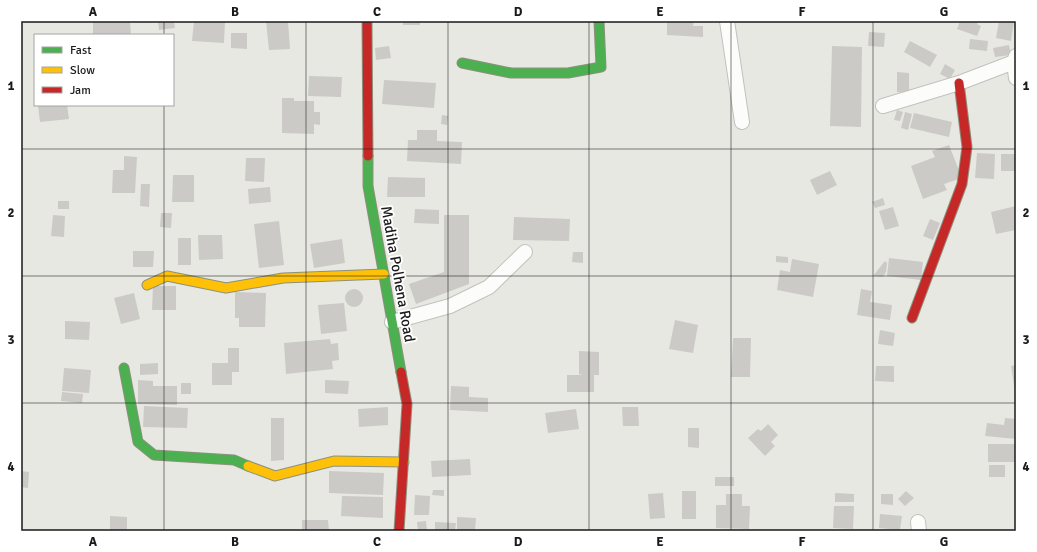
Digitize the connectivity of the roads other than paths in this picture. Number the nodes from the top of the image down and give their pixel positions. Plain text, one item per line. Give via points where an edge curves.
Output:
1 (367, 21) edge
2 (599, 21) edge
3 (727, 21) edge
4 (1015, 59) edge
5 (462, 64) dead end
6 (1016, 78) edge
7 (958, 83) junction
8 (883, 106) dead end
9 (742, 122) dead end
10 (525, 252) dead end
11 (384, 274) junction
12 (147, 285) dead end
13 (912, 318) dead end
14 (392, 322) junction
15 (124, 368) dead end
16 (404, 462) junction
17 (399, 531) edge

1 - 11 street, Madiha Polhena Road via 368,186
2 - 5 street via 601,66 568,73 511,73
3 - 9 street
4 - 6 street
4 - 7 street
7 - 8 street
7 - 13 street via 967,147 962,184
10 - 14 street via 489,287 450,306
11 - 12 street via 283,278 226,288 167,276
11 - 14 street, Madiha Polhena Road
14 - 16 street, Madiha Polhena Road via 407,404
15 - 16 street via 138,442 154,455 234,460 276,476 334,461
16 - 17 street, Madiha Polhena Road

